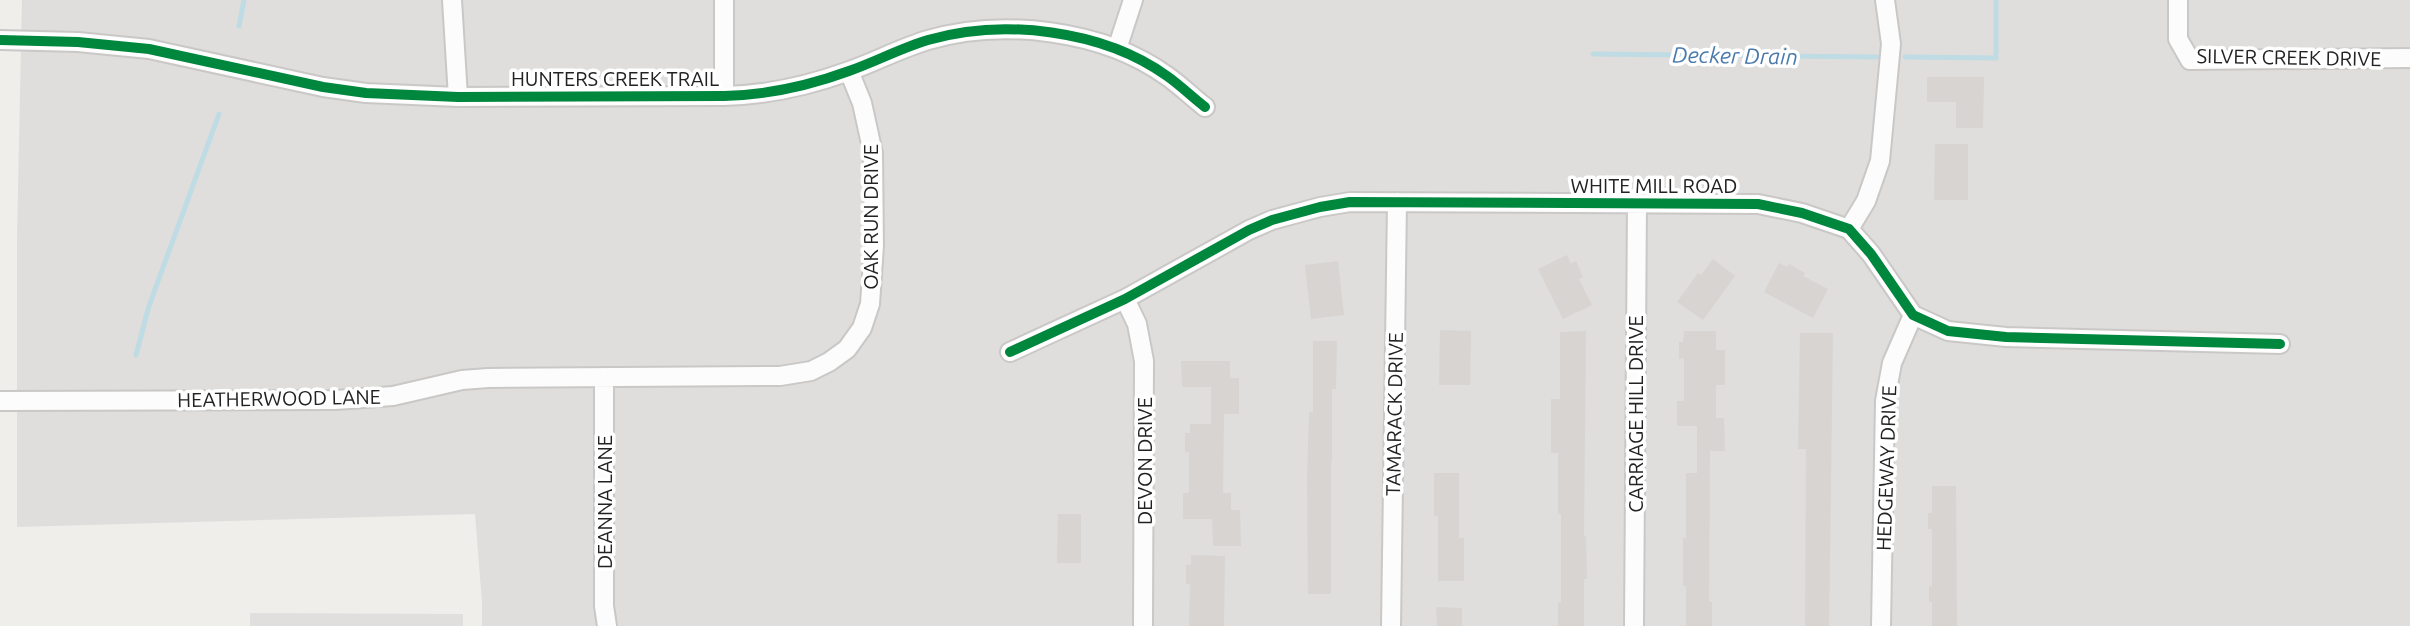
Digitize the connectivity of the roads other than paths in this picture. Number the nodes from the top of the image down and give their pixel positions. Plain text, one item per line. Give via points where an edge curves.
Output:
1 (452, 0) edge
2 (724, 0) edge
3 (1133, 0) edge
4 (1885, 0) edge
5 (2178, 0) edge
6 (0, 40) edge
7 (1117, 49) junction
8 (2410, 58) edge
9 (849, 71) junction
10 (724, 96) junction
11 (458, 97) junction
12 (1205, 107) dead end
13 (1397, 202) junction
14 (1637, 202) junction
15 (1849, 229) junction
16 (1125, 299) junction
17 (1913, 315) junction
18 (2280, 344) dead end
19 (1010, 352) dead end
20 (747, 376) joint
21 (604, 377) junction
22 (0, 401) edge
23 (607, 626) edge
24 (1143, 626) edge
25 (1391, 626) edge
26 (1634, 626) edge
27 (1881, 626) edge

1 - 11 street
2 - 10 street
3 - 7 street
4 - 15 street via 1891,44 1880,161
5 - 8 street, SILVER CREEK DRIVE via 2178,39 2190,60
6 - 11 street, HUNTERS CREEK TRAIL via 149,49 323,87
7 - 9 street, HUNTERS CREEK TRAIL via 1034,30 982,30 927,40
7 - 12 street, HUNTERS CREEK TRAIL via 1166,75
9 - 10 street, HUNTERS CREEK TRAIL via 778,92
9 - 20 street, OAK RUN DRIVE via 873,153 873,273 865,320 847,349 829,362 801,373
10 - 11 street, HUNTERS CREEK TRAIL
13 - 14 street, WHITE MILL ROAD
13 - 16 street, WHITE MILL ROAD via 1350,202 1272,220
13 - 25 street, TAMARACK DRIVE
14 - 15 street, WHITE MILL ROAD via 1758,204
14 - 26 street, CARRIAGE HILL DRIVE
15 - 17 street
16 - 19 street, WHITE MILL ROAD
16 - 24 street, DEVON DRIVE via 1137,324 1144,361
17 - 18 street via 1948,331 1992,336
17 - 27 street, HEDGEWAY DRIVE via 1892,363 1885,401
20 - 21 street, HEATHERWOOD LANE
21 - 22 street, HEATHERWOOD LANE via 462,380 393,396 335,400
21 - 23 street, DEANNA LANE

